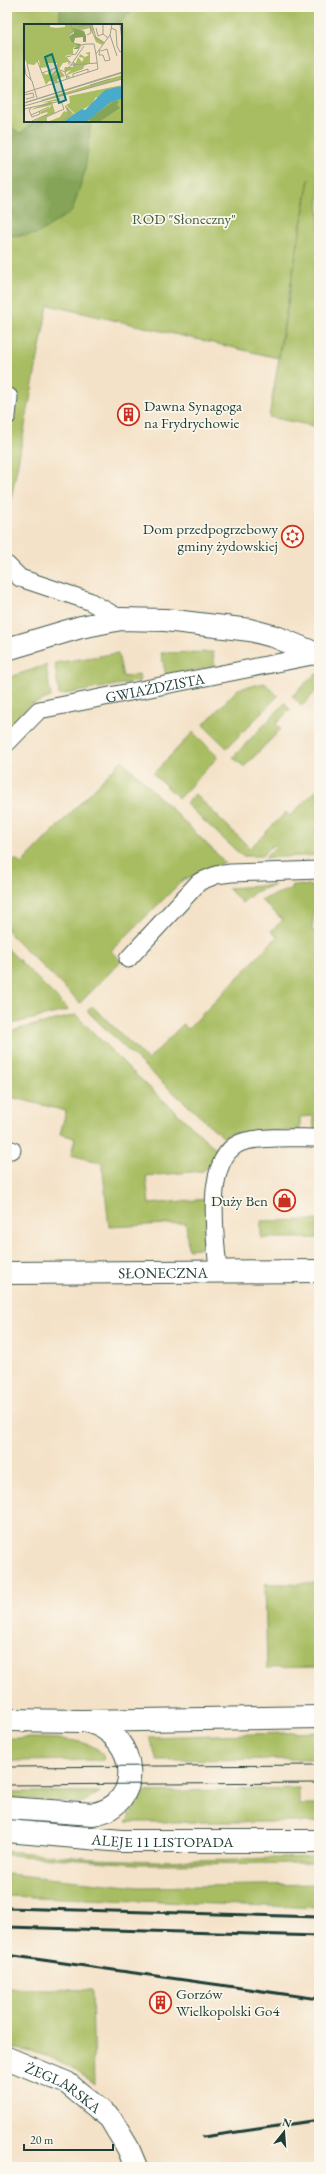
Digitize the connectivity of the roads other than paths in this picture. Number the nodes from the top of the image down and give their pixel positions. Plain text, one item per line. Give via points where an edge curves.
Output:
1 (9, 397) dead end
2 (7, 416) edge
3 (7, 565) edge
4 (13, 579) edge
5 (121, 619) junction
6 (7, 649) edge
7 (318, 655) edge
8 (7, 743) edge
9 (319, 870) edge
10 (128, 959) dead end
11 (319, 1138) edge
12 (319, 1271) edge
13 (218, 1272) junction
14 (7, 1273) edge
15 (319, 1717) edge
16 (7, 1720) edge
17 (82, 1721) junction
18 (7, 1808) edge
19 (7, 1831) edge
20 (319, 1840) edge
21 (7, 2058) edge
22 (136, 2167) edge

1 - 2 lane
3 - 4 lane
4 - 5 lane via 89,601
5 - 6 main road, GWIAŹDZISTA via 81,627
5 - 7 main road, GWIAŹDZISTA via 165,620 250,630 276,637
7 - 8 lane, GWIAŹDZISTA via 39,710
9 - 10 lane via 231,873 216,875 199,882
11 - 13 lane via 244,1142 228,1151 217,1171 214,1188
12 - 13 main road, SŁONECZNA
13 - 14 main road, SŁONECZNA
15 - 17 main road
16 - 17 main road
17 - 18 main road via 110,1731 123,1747 129,1767 128,1778 120,1798 104,1812 93,1814
19 - 20 main road, ALEJE 11 LISTOPADA via 142,1842
21 - 22 main road, ŻEGLARSKA via 67,2083 110,2118

